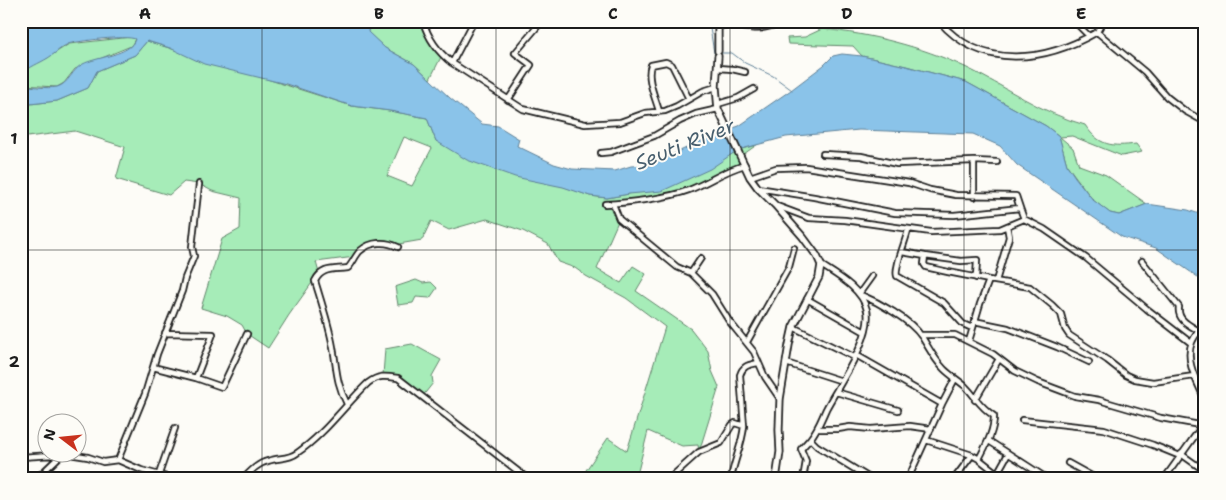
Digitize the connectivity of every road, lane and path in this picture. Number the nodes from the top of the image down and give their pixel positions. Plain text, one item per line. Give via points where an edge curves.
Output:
1 (422, 21) edge
2 (474, 21) edge
3 (534, 21) edge
4 (785, 21) edge
5 (939, 21) edge
6 (1074, 21) edge
7 (1103, 21) edge
8 (1097, 32) junction
9 (1089, 36) junction
10 (452, 63) junction
11 (718, 68) junction
12 (744, 72) dead end
13 (716, 87) junction
14 (754, 89) dead end
15 (689, 99) junction
16 (508, 100) junction
17 (719, 109) junction
18 (659, 111) junction
19 (1205, 122) edge
20 (601, 153) dead end
21 (823, 154) dead end
22 (974, 161) junction
23 (997, 162) dead end
24 (745, 165) junction
25 (750, 177) junction
26 (199, 184) dead end
27 (758, 188) junction
28 (974, 197) junction
29 (605, 204) dead end
30 (613, 204) junction
31 (776, 205) junction
32 (1020, 208) junction
33 (1024, 219) junction
34 (1007, 226) junction
35 (908, 230) junction
36 (398, 247) dead end
37 (794, 248) dead end
38 (902, 252) junction
39 (925, 256) junction
40 (701, 258) dead end
41 (1142, 261) dead end
42 (821, 265) junction
43 (691, 273) junction
44 (872, 276) dead end
45 (976, 278) junction
46 (989, 280) junction
47 (996, 281) junction
48 (858, 294) junction
49 (806, 299) junction
50 (974, 321) junction
51 (1205, 321) edge
52 (794, 327) junction
53 (972, 328) junction
54 (165, 332) junction
55 (865, 332) junction
56 (1198, 332) junction
57 (247, 334) dead end
58 (921, 335) junction
59 (1205, 336) edge
60 (969, 341) junction
61 (747, 342) junction
62 (1192, 343) junction
63 (855, 356) junction
64 (999, 359) junction
65 (1089, 362) dead end
66 (758, 363) junction
67 (786, 363) junction
68 (153, 367) junction
69 (1194, 376) junction
70 (196, 378) junction
71 (956, 379) junction
72 (842, 381) junction
73 (836, 392) junction
74 (780, 399) junction
75 (975, 400) junction
76 (1205, 400) edge
77 (346, 404) junction
78 (942, 404) junction
79 (898, 410) dead end
80 (1022, 420) dead end
81 (1205, 420) edge
82 (744, 426) junction
83 (1204, 426) edge
84 (175, 428) dead end
85 (930, 428) junction
86 (818, 429) junction
87 (810, 439) junction
88 (926, 440) junction
89 (989, 441) junction
90 (1008, 454) junction
91 (38, 455) edge
92 (972, 455) junction
93 (1180, 455) junction
94 (21, 456) edge
95 (88, 458) edge
96 (979, 459) junction
97 (118, 460) junction
98 (54, 462) edge
99 (1068, 463) dead end
100 (1205, 471) edge
101 (159, 474) junction
102 (998, 474) junction
103 (1047, 478) edge
104 (1164, 478) edge
105 (36, 479) edge
106 (168, 479) edge
107 (243, 479) edge
108 (528, 479) edge
109 (669, 479) edge
110 (731, 479) edge
111 (776, 479) edge
112 (803, 479) edge
113 (871, 479) edge
114 (908, 479) edge
115 (954, 479) edge
116 (994, 479) edge
117 (1008, 479) edge
118 (1097, 479) edge
119 (1171, 479) edge

1 - 10 street via 437,49
2 - 10 street
3 - 16 street via 536,28 515,53 532,65
4 - 11 street via 754,28 729,23 718,26
5 - 9 street via 962,43 992,55 1042,54
6 - 9 street
7 - 8 street
8 - 9 street
8 - 19 street via 1145,72 1168,97
10 - 16 street
11 - 12 street
11 - 13 street
13 - 15 street
13 - 17 street
14 - 17 street
15 - 18 street
15 - 18 street via 672,65 666,62 652,65 651,82
16 - 18 street via 532,112 585,124 620,122
17 - 20 street via 696,114 654,136
17 - 24 street
21 - 22 street via 861,156 897,164
22 - 23 street
22 - 28 street
24 - 25 street
24 - 30 street via 728,170 686,192
25 - 27 street
25 - 28 street via 776,168 806,167
26 - 54 street via 192,247 194,256
27 - 31 street
27 - 32 street via 894,213 954,215
28 - 32 street via 1016,196
29 - 30 street
30 - 43 street via 624,224 677,266
31 - 35 street via 809,218
31 - 42 street
32 - 33 street
33 - 34 street
33 - 62 street via 1086,258
34 - 35 street via 949,232
34 - 47 street via 1009,237
35 - 38 street
36 - 77 street via 376,243 361,250 348,268 326,270 319,273 315,281 333,345 336,376
37 - 61 street via 789,267
38 - 39 street
38 - 53 street via 896,268 897,276 944,303 963,324
39 - 45 street via 926,266
39 - 45 street via 977,260
40 - 43 street
41 - 56 street via 1179,307 1180,316
42 - 48 street
42 - 49 street
43 - 61 street via 712,294
44 - 48 street
45 - 46 street
46 - 47 street
46 - 50 street
47 - 69 street via 1030,287 1061,314 1069,335 1126,375 1154,382
48 - 55 street via 866,308 868,323
48 - 58 street via 890,309
49 - 52 street
49 - 55 street
50 - 53 street
50 - 65 street via 1008,328
51 - 56 street
52 - 63 street
52 - 67 street
53 - 60 street
54 - 68 street
54 - 70 street via 213,334
55 - 63 street
56 - 59 street
56 - 62 street
57 - 70 street via 222,387
58 - 60 street via 955,335
58 - 71 street via 931,354
60 - 64 street
61 - 66 street
62 - 69 street via 1190,359
63 - 72 street
63 - 78 street
64 - 75 street
64 - 83 street via 1015,371 1075,396
66 - 74 street
66 - 82 street via 742,368 740,375
67 - 72 street
67 - 74 street
68 - 70 street
68 - 97 street
69 - 76 street
71 - 75 street
71 - 78 street
72 - 73 street
73 - 79 street
73 - 86 street
74 - 111 street via 780,452
75 - 89 street via 994,416
77 - 107 street via 296,454 266,461
77 - 108 street via 376,377 398,378
78 - 85 street
80 - 93 street via 1104,428
81 - 83 street
82 - 109 street via 732,425 721,443 699,452
82 - 110 street
83 - 93 street
84 - 101 street
85 - 86 street
85 - 88 street
86 - 87 street
87 - 112 street via 801,449 806,461
87 - 113 street
88 - 92 street
88 - 114 street
89 - 90 street
89 - 96 street
90 - 102 street
90 - 103 street
91 - 94 street
92 - 96 street
92 - 115 street
93 - 100 street
93 - 104 street
95 - 97 street via 103,462
96 - 102 street
97 - 101 street
98 - 105 street
99 - 118 street
101 - 106 street
102 - 116 street
102 - 117 street
104 - 119 street

